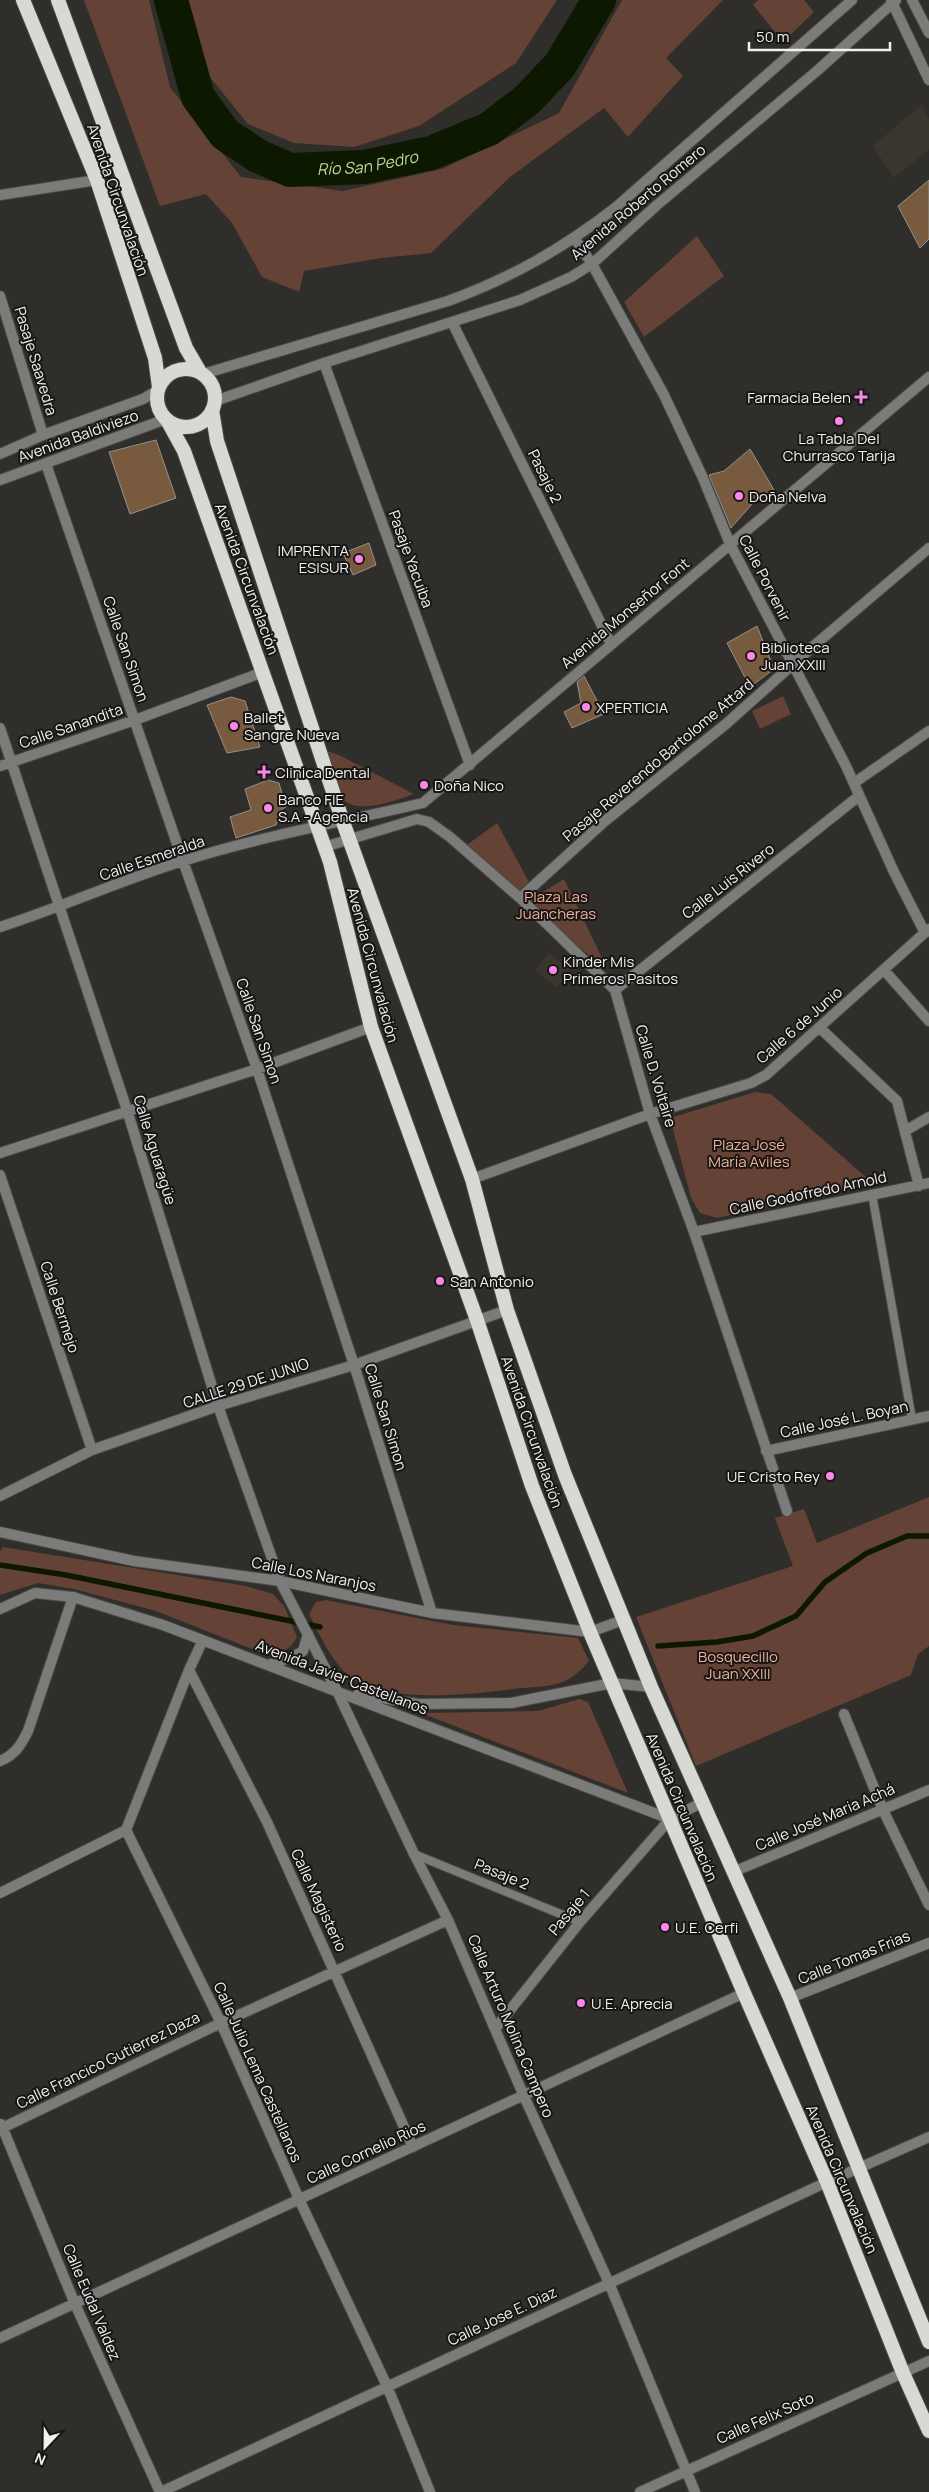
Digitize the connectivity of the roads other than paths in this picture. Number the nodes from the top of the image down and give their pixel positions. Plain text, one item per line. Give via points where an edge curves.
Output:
1 (23, 0) edge
2 (58, 0) edge
3 (852, 0) edge
4 (912, 0) edge
5 (893, 1) edge
6 (929, 33) edge
7 (929, 80) edge
8 (97, 180) junction
9 (0, 194) edge
10 (574, 240) junction
11 (592, 264) junction
12 (0, 296) edge
13 (452, 322) junction
14 (324, 363) junction
15 (201, 373) junction
16 (929, 377) edge
17 (159, 388) junction
18 (214, 406) junction
19 (167, 419) junction
20 (43, 435) junction
21 (0, 454) edge
22 (46, 464) junction
23 (0, 480) edge
24 (730, 544) junction
25 (929, 548) edge
26 (611, 644) junction
27 (793, 666) junction
28 (263, 672) junction
29 (135, 720) junction
30 (0, 728) edge
31 (929, 731) edge
32 (11, 762) junction
33 (470, 765) junction
34 (0, 766) edge
35 (854, 783) junction
36 (860, 796) junction
37 (342, 822) junction
38 (317, 826) junction
39 (349, 840) junction
40 (324, 848) junction
41 (182, 861) junction
42 (520, 898) junction
43 (58, 908) junction
44 (0, 927) edge
45 (927, 931) edge
46 (884, 970) junction
47 (615, 990) junction
48 (929, 1020) edge
49 (371, 1027) junction
50 (820, 1028) junction
51 (257, 1069) junction
52 (127, 1110) junction
53 (650, 1114) junction
54 (929, 1117) edge
55 (905, 1131) junction
56 (0, 1153) edge
57 (0, 1175) edge
58 (472, 1179) junction
59 (924, 1184) edge
60 (872, 1194) junction
61 (694, 1232) junction
62 (507, 1310) junction
63 (477, 1320) junction
64 (354, 1365) junction
65 (218, 1406) junction
66 (929, 1416) edge
67 (912, 1419) junction
68 (92, 1450) junction
69 (766, 1451) junction
70 (0, 1496) edge
71 (787, 1511) dead end
72 (0, 1532) edge
73 (280, 1581) junction
74 (73, 1597) junction
75 (0, 1609) edge
76 (432, 1613) junction
77 (623, 1620) junction
78 (590, 1632) junction
79 (308, 1634) junction
80 (202, 1642) junction
81 (268, 1665) junction
82 (189, 1670) junction
83 (612, 1683) junction
84 (651, 1687) junction
85 (338, 1691) junction
86 (844, 1714) dead end
87 (0, 1762) edge
88 (929, 1790) edge
89 (701, 1803) junction
90 (883, 1810) junction
91 (670, 1819) junction
92 (126, 1830) junction
93 (414, 1854) junction
94 (733, 1872) junction
95 (0, 1894) edge
96 (929, 1905) edge
97 (448, 1920) junction
98 (580, 1922) junction
99 (929, 1943) edge
100 (335, 1971) junction
101 (744, 1993) junction
102 (790, 1998) junction
103 (221, 2023) junction
104 (495, 2029) junction
105 (523, 2094) junction
106 (1, 2126) edge
107 (929, 2137) edge
108 (413, 2147) junction
109 (858, 2170) junction
110 (827, 2182) junction
111 (299, 2199) junction
112 (609, 2283) junction
113 (75, 2304) junction
114 (0, 2338) edge
115 (929, 2342) edge
116 (929, 2361) edge
117 (903, 2373) junction
118 (387, 2386) junction
119 (929, 2431) edge
120 (686, 2470) junction
121 (161, 2492) edge
122 (430, 2492) edge
123 (640, 2492) edge
124 (694, 2492) edge

1 - 8 highway, Avenida Circunvalación
2 - 15 highway, Avenida Circunvalación via 186,348
3 - 10 street, Avenida Roberto Romero via 615,208
4 - 6 street
5 - 7 street
5 - 11 street, Avenida Roberto Romero via 818,70
8 - 9 street
8 - 17 highway, Avenida Circunvalación via 154,358
10 - 11 street, Calle Porvenir
10 - 15 street, Avenida Roberto Romero via 522,270 480,289
11 - 13 street, Avenida Roberto Romero via 520,300
11 - 24 street, Calle Porvenir via 664,395
12 - 20 street, Pasaje Saavedra
13 - 14 street, Avenida Roberto Romero
13 - 26 street, Pasaje 2
14 - 18 street, Avenida Roberto Romero
14 - 33 street, Pasaje Yacuiba
15 - 17 highway via 184,369 176,371 169,374
15 - 18 highway via 214,389
16 - 24 street, Avenida Monseñor Font
17 - 19 highway via 158,406
17 - 20 street, Avenida Baldiviezo via 143,399
18 - 19 highway via 206,419 187,427
18 - 37 highway, Avenida Circunvalación via 217,441
19 - 22 street, Avenida Baldiviezo
19 - 28 highway, Avenida Circunvalación via 184,451
20 - 21 street, Avenida Baldiviezo
22 - 23 street, Avenida Baldiviezo
22 - 29 street, Calle San Simon
24 - 26 street, Avenida Monseñor Font
24 - 27 street, Calle Porvenir
25 - 27 street, Pasaje Reverendo Bartolome Attard
26 - 33 street, Avenida Monseñor Font
27 - 35 street, Calle Porvenir
27 - 42 street, Pasaje Reverendo Bartolome Attard via 605,821
28 - 29 street, Calle Sanandita
28 - 38 highway, Avenida Circunvalación
29 - 32 street, Calle Sanandita
29 - 41 street, Calle San Simon
30 - 32 street, Calle Aguaragüe
31 - 35 street
32 - 34 street, Calle Sanandita
32 - 43 street, Calle Aguaragüe
33 - 37 street, Avenida Monseñor Font via 423,803
35 - 36 street, Calle Porvenir
36 - 45 street, Calle Porvenir via 894,872
36 - 47 street, Calle Luis Rivero
37 - 38 street, Avenida Monseñor Font
37 - 39 highway, Avenida Circunvalación
38 - 40 highway, Avenida Circunvalación
38 - 41 street, Calle Esmeralda
39 - 40 street
39 - 42 street via 417,819 429,822
39 - 58 highway, Avenida Circunvalación
40 - 49 highway, Avenida Circunvalación
41 - 43 street, Calle Esmeralda
41 - 51 street, Calle San Simon
42 - 47 street
43 - 44 street, Calle Esmeralda
43 - 52 street, Calle Aguaragüe
45 - 46 street, Calle 6 de Junio
46 - 48 street
46 - 50 street, Calle 6 de Junio
47 - 53 street, Calle D. Voltaire
49 - 51 street
49 - 63 highway, Avenida Circunvalación
50 - 53 street, Calle 6 de Junio via 766,1075 751,1083
50 - 55 street via 897,1101
51 - 52 street
51 - 64 street, Calle San Simon
52 - 56 street
52 - 65 street, Calle Aguaragüe
53 - 58 street, Calle 6 de Junio
53 - 61 street, Calle D. Voltaire
54 - 55 street
55 - 59 street
57 - 68 street, Calle Bermejo
58 - 62 highway, Avenida Circunvalación
59 - 60 street, Calle Godofredo Arnold
60 - 61 street, Calle Godofredo Arnold
60 - 67 lane
61 - 69 street, Calle D. Voltaire
62 - 63 street, CALLE 29 DE JUNIO
62 - 77 highway, Avenida Circunvalación via 565,1475
63 - 64 street, CALLE 29 DE JUNIO
63 - 78 highway, Avenida Circunvalación via 532,1486
64 - 65 street, CALLE 29 DE JUNIO
64 - 76 street, Calle San Simon
65 - 68 street, CALLE 29 DE JUNIO
65 - 73 street, Calle Aguaragüe
66 - 67 street, Calle José L. Boyan
67 - 69 street, Calle José L. Boyan
68 - 70 street, CALLE 29 DE JUNIO
69 - 71 street, Calle D. Voltaire
72 - 73 street, Calle Los Naranjos via 134,1561
73 - 76 street, Calle Los Naranjos
73 - 79 street, Calle Arturo Molina Campero
74 - 75 street, Avenida Javier Castellanos via 35,1593
74 - 80 street, Avenida Javier Castellanos via 163,1625
74 - 87 street via 28,1731 20,1748
76 - 78 street, Calle Los Naranjos
77 - 78 street, Calle Los Naranjos
77 - 84 highway, Avenida Circunvalación
78 - 83 highway, Avenida Circunvalación
79 - 81 street via 303,1651
79 - 85 street, Calle Arturo Molina Campero
80 - 81 street, Avenida Javier Castellanos
80 - 82 street
81 - 85 street, Avenida Javier Castellanos
82 - 92 street
82 - 100 street, Calle Magisterio via 267,1822
83 - 84 street
83 - 85 street via 511,1703 418,1704
83 - 91 highway, Avenida Circunvalación
84 - 89 highway, Avenida Circunvalación
85 - 91 street, Avenida Javier Castellanos
85 - 93 street, Calle Arturo Molina Campero
86 - 90 street
88 - 90 street, Calle José Maria Achá
89 - 91 street
89 - 94 highway, Avenida Circunvalación
90 - 94 street, Calle José Maria Achá
90 - 96 street
91 - 98 street, Pasaje 1
91 - 101 highway, Avenida Circunvalación
92 - 95 street
92 - 103 street, Calle Julio Lema Castellanos
93 - 97 street, Calle Arturo Molina Campero
93 - 98 lane, Pasaje 2
94 - 102 highway, Avenida Circunvalación
97 - 100 street, Calle Francico Gutierrez Daza
97 - 104 street, Calle Arturo Molina Campero
98 - 104 street, Pasaje 1
99 - 102 street, Calle Tomas Frias
100 - 103 street, Calle Francico Gutierrez Daza
100 - 108 street, Calle Magisterio
101 - 105 street, Calle Cornelio Rios
101 - 110 highway, Avenida Circunvalación
102 - 109 highway, Avenida Circunvalación
103 - 106 street, Calle Francico Gutierrez Daza
103 - 111 street, Calle Julio Lema Castellanos
104 - 105 street, Calle Arturo Molina Campero
105 - 108 street, Calle Cornelio Rios
105 - 112 street, Calle Arturo Molina Campero
106 - 113 street, Calle Eudal Valdez
107 - 109 street, Calle Jose E. Diaz
108 - 111 street, Calle Cornelio Rios
109 - 110 street, Calle Jose E. Diaz
109 - 115 highway, Avenida Circunvalación
110 - 112 street, Calle Jose E. Diaz
110 - 117 highway, Avenida Circunvalación
111 - 113 street, Calle Cornelio Rios
111 - 118 street, Calle Julio Lema Castellanos
112 - 118 street, Calle Jose E. Diaz
112 - 120 street, Calle Arturo Molina Campero
113 - 114 street, Calle Cornelio Rios
113 - 121 street, Calle Eudal Valdez
116 - 117 street, Calle Felix Soto
117 - 119 highway, Avenida Circunvalación
117 - 120 street, Calle Felix Soto
118 - 121 street, Calle Jose E. Diaz
118 - 122 street, Calle Julio Lema Castellanos
120 - 123 street, Calle Felix Soto
120 - 124 street, Calle Arturo Molina Campero

